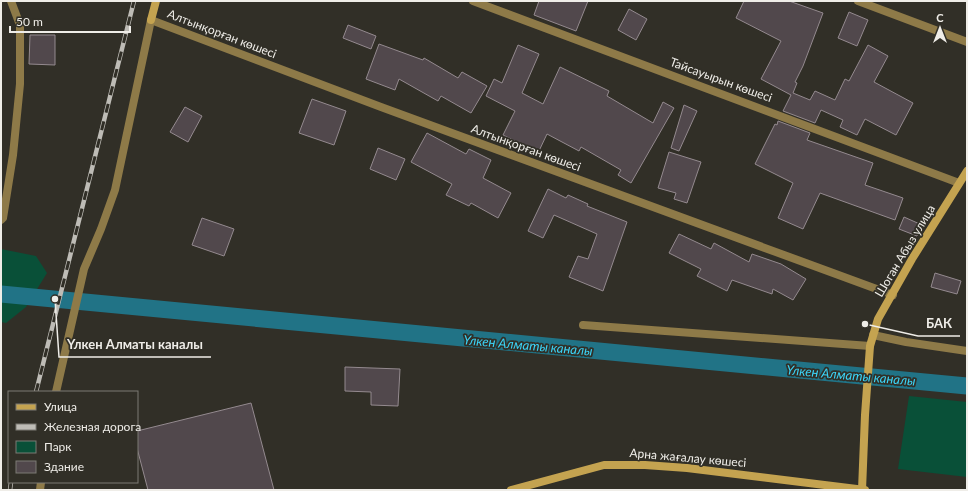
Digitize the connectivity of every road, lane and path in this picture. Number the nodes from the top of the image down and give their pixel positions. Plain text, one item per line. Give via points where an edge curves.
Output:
1 (11, 1) edge
2 (156, 1) edge
3 (473, 1) edge
4 (858, 1) edge
5 (151, 20) junction
6 (967, 42) edge
7 (967, 171) edge
8 (960, 183) junction
9 (1, 220) edge
10 (893, 295) junction
11 (583, 325) dead end
12 (873, 335) junction
13 (870, 346) junction
14 (967, 351) edge
15 (56, 391) edge
16 (511, 490) edge
17 (864, 490) edge

1 - 9 street via 20,25 20,84 13,155 4,218
2 - 5 street
3 - 8 street, Тайсауырын көшесі
4 - 6 street
5 - 10 street, Алтынқорған көшесі
5 - 15 street via 115,190 84,269
7 - 8 street, Шоган Абыз улица
8 - 10 street, Шоган Абыз улица via 912,259
10 - 12 street, Шоган Абыз улица via 878,319
11 - 13 street
12 - 13 street, Шоган Абыз улица
12 - 14 street
13 - 17 street, Шоган Абыз улица via 865,415
16 - 17 street, Арна жағалау көшесі via 604,465 645,465

